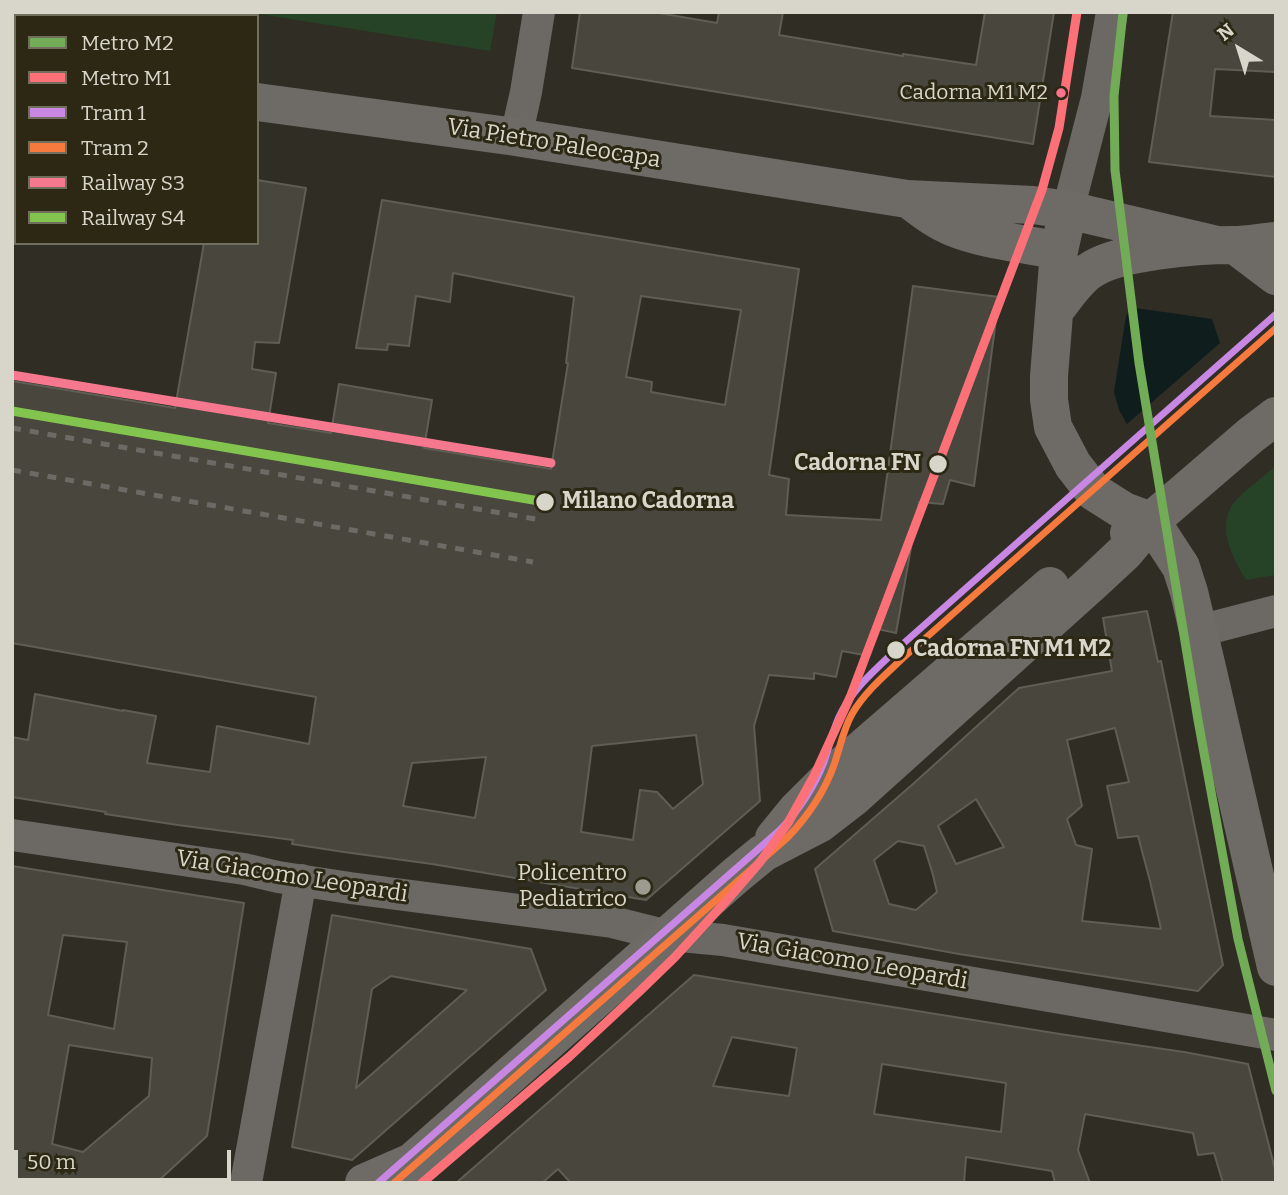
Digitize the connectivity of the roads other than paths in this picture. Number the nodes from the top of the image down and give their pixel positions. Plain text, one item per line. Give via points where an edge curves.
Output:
1 (539, 12) edge
2 (1112, 12) edge
3 (259, 102) edge
4 (516, 137) junction
5 (907, 199) junction
6 (1068, 210) junction
7 (1276, 241) edge
8 (1226, 245) junction
9 (1059, 251) junction
10 (1276, 276) edge
11 (1055, 309) junction
12 (1267, 421) edge
13 (1151, 521) junction
14 (1276, 611) edge
15 (1199, 631) junction
16 (12, 835) edge
17 (301, 880) junction
18 (668, 935) junction
19 (1276, 967) edge
20 (1276, 1035) edge
21 (406, 1172) edge
22 (246, 1183) edge
23 (364, 1183) edge

1 - 4 street
2 - 6 street via 1097,97
3 - 4 street, Via Pietro Paleocapa
4 - 5 street, Via Pietro Paleocapa
5 - 6 street, Via Pietro Paleocapa
5 - 9 street via 953,227
6 - 8 street, Via Pietro Paleocapa
6 - 9 street
7 - 8 street
8 - 10 street
8 - 11 street via 1109,261 1091,270
9 - 11 street
11 - 13 street via 1049,376 1053,427 1094,492
12 - 13 street
13 - 15 street via 1181,567
13 - 18 street via 1094,581 854,797 819,824 763,853
14 - 15 street
15 - 19 street
16 - 17 street, Via Giacomo Leopardi
17 - 18 street, Via Giacomo Leopardi via 612,922
17 - 22 street
18 - 20 street, Via Giacomo Leopardi via 723,940
18 - 21 street
21 - 23 street

